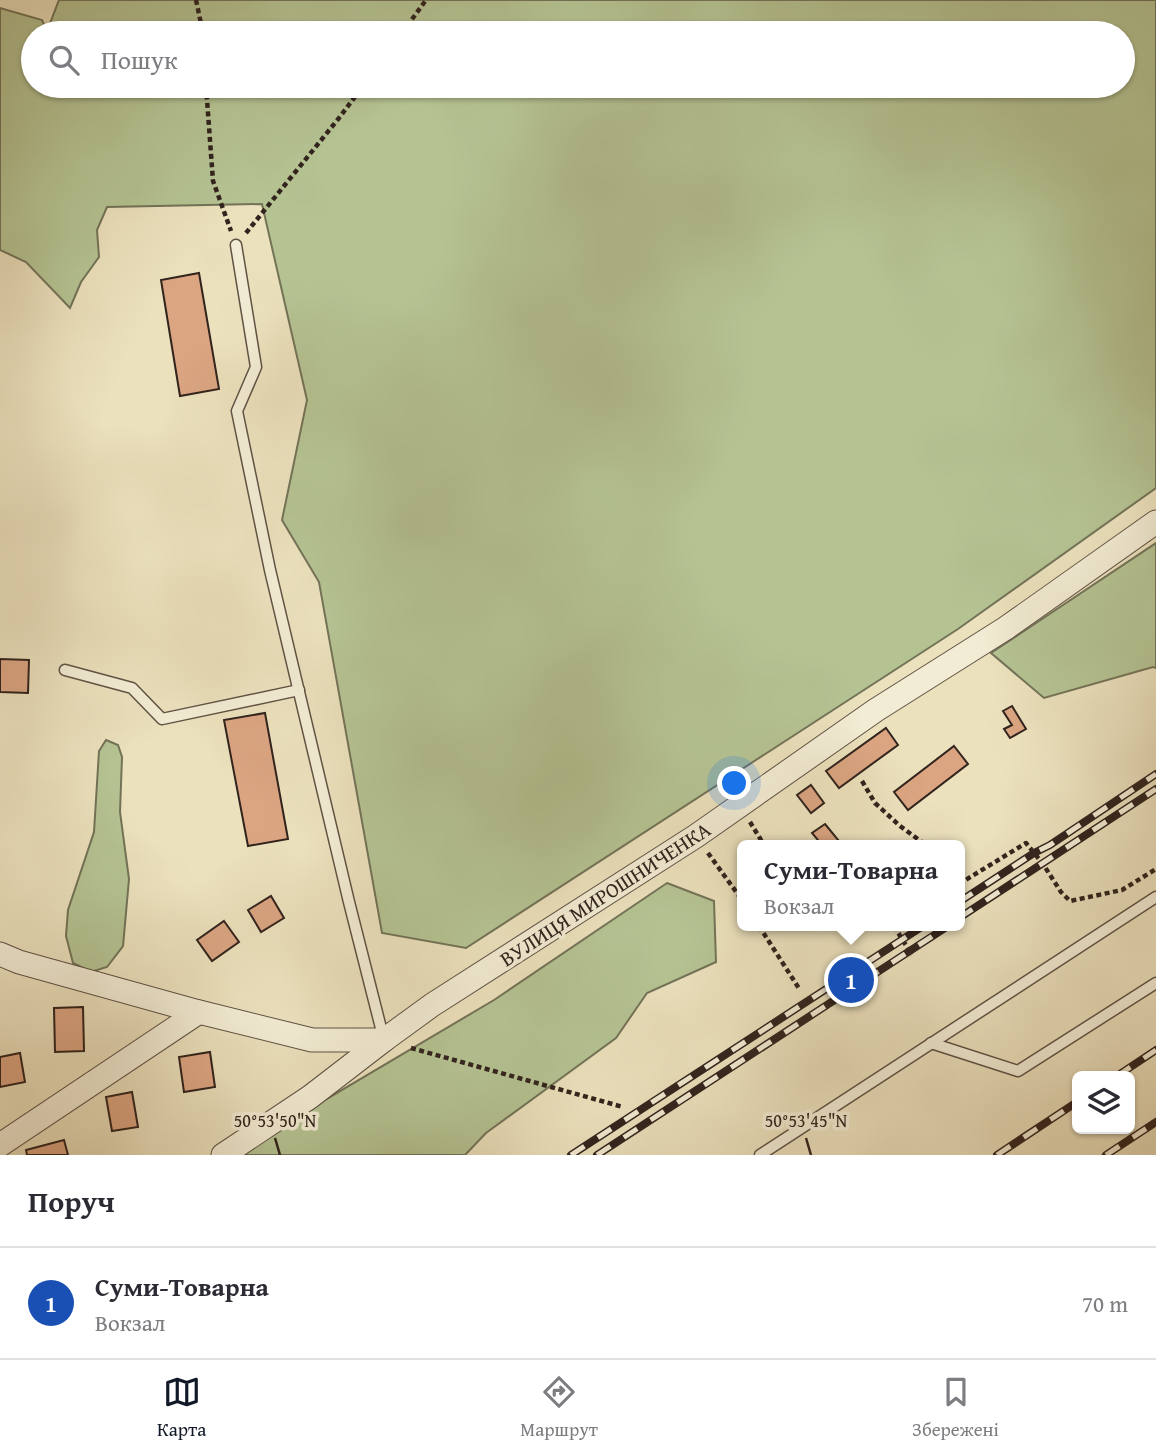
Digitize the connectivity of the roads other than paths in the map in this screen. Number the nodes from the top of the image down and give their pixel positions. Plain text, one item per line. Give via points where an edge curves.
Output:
1 (236, 245) road end
2 (1156, 522) edge
3 (65, 670) dead end
4 (299, 690) junction
5 (1156, 897) edge
6 (0, 954) edge
7 (1156, 983) edge
8 (199, 1013) junction
9 (384, 1040) junction
10 (931, 1043) junction
11 (0, 1145) edge
12 (223, 1155) edge
13 (760, 1155) edge

1 - 4 lane via 256,367 237,411
2 - 9 street, ВУЛИЦЯ МИРОШНИЧЕНКА via 1006,628
3 - 4 lane via 132,688 162,719
4 - 9 lane
5 - 10 lane
6 - 8 street
7 - 10 lane via 1018,1071
8 - 9 street via 312,1040
8 - 11 street
9 - 12 street, ВУЛИЦЯ МИРОШНИЧЕНКА
10 - 13 lane

